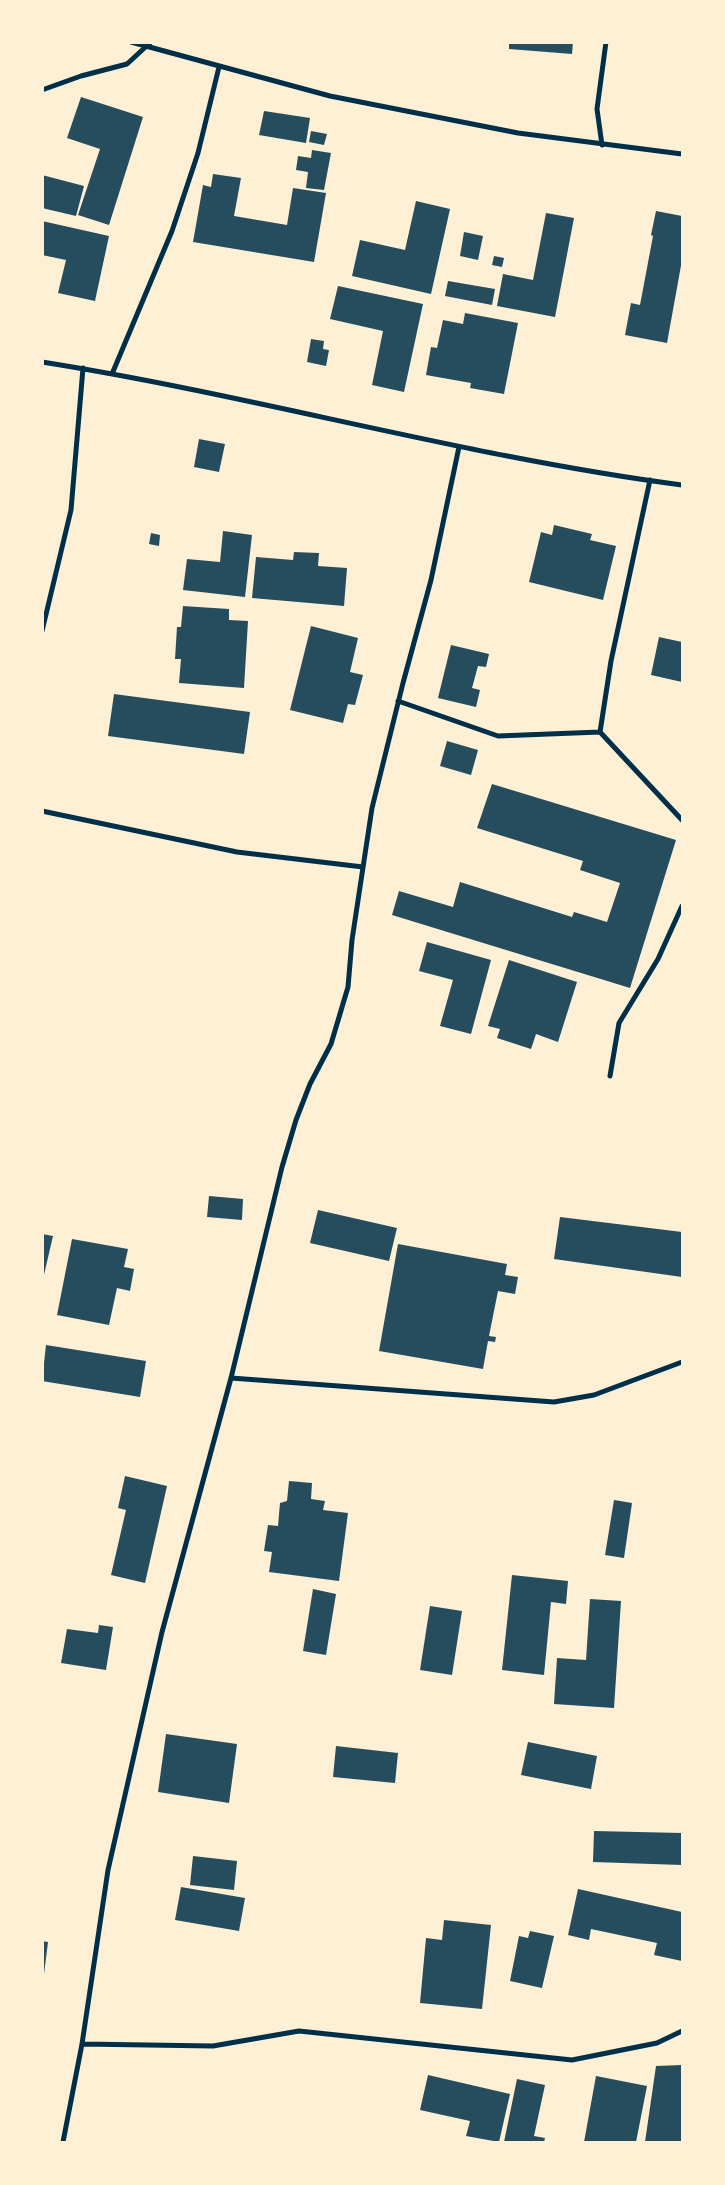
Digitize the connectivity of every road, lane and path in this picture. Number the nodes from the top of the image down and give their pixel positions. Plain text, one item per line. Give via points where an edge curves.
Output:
1 (132, 42) edge
2 (151, 42) edge
3 (606, 42) edge
4 (146, 46) junction
5 (219, 67) junction
6 (42, 90) edge
7 (602, 145) junction
8 (682, 154) edge
9 (42, 362) edge
10 (83, 368) junction
11 (112, 374) junction
12 (460, 447) junction
13 (650, 480) junction
14 (682, 484) edge
15 (42, 631) edge
16 (398, 701) junction
17 (600, 732) junction
18 (42, 811) edge
19 (682, 820) edge
20 (363, 867) junction
21 (682, 906) edge
22 (610, 1076) dead end
23 (682, 1362) edge
24 (232, 1378) junction
25 (682, 2031) edge
26 (82, 2044) junction
27 (63, 2142) edge

1 - 4 street
2 - 4 street
3 - 7 street via 597,109
4 - 5 street
4 - 6 street via 127,64
5 - 7 street via 330,96 518,133
5 - 11 street via 198,153 172,231
7 - 8 street
9 - 10 street
10 - 11 street
10 - 15 street via 71,510
11 - 12 street
12 - 13 street
12 - 16 street via 431,580
13 - 14 street
13 - 17 street via 611,661
16 - 17 street via 498,736
16 - 20 street via 372,808
17 - 19 street
18 - 20 street via 237,852
20 - 24 street via 348,987 331,1044 310,1084 282,1167
21 - 22 street via 658,959 620,1023
23 - 24 street via 594,1396 554,1402
24 - 26 street via 162,1632 108,1870
25 - 26 street via 657,2043 572,2060 299,2031 213,2046
26 - 27 street

